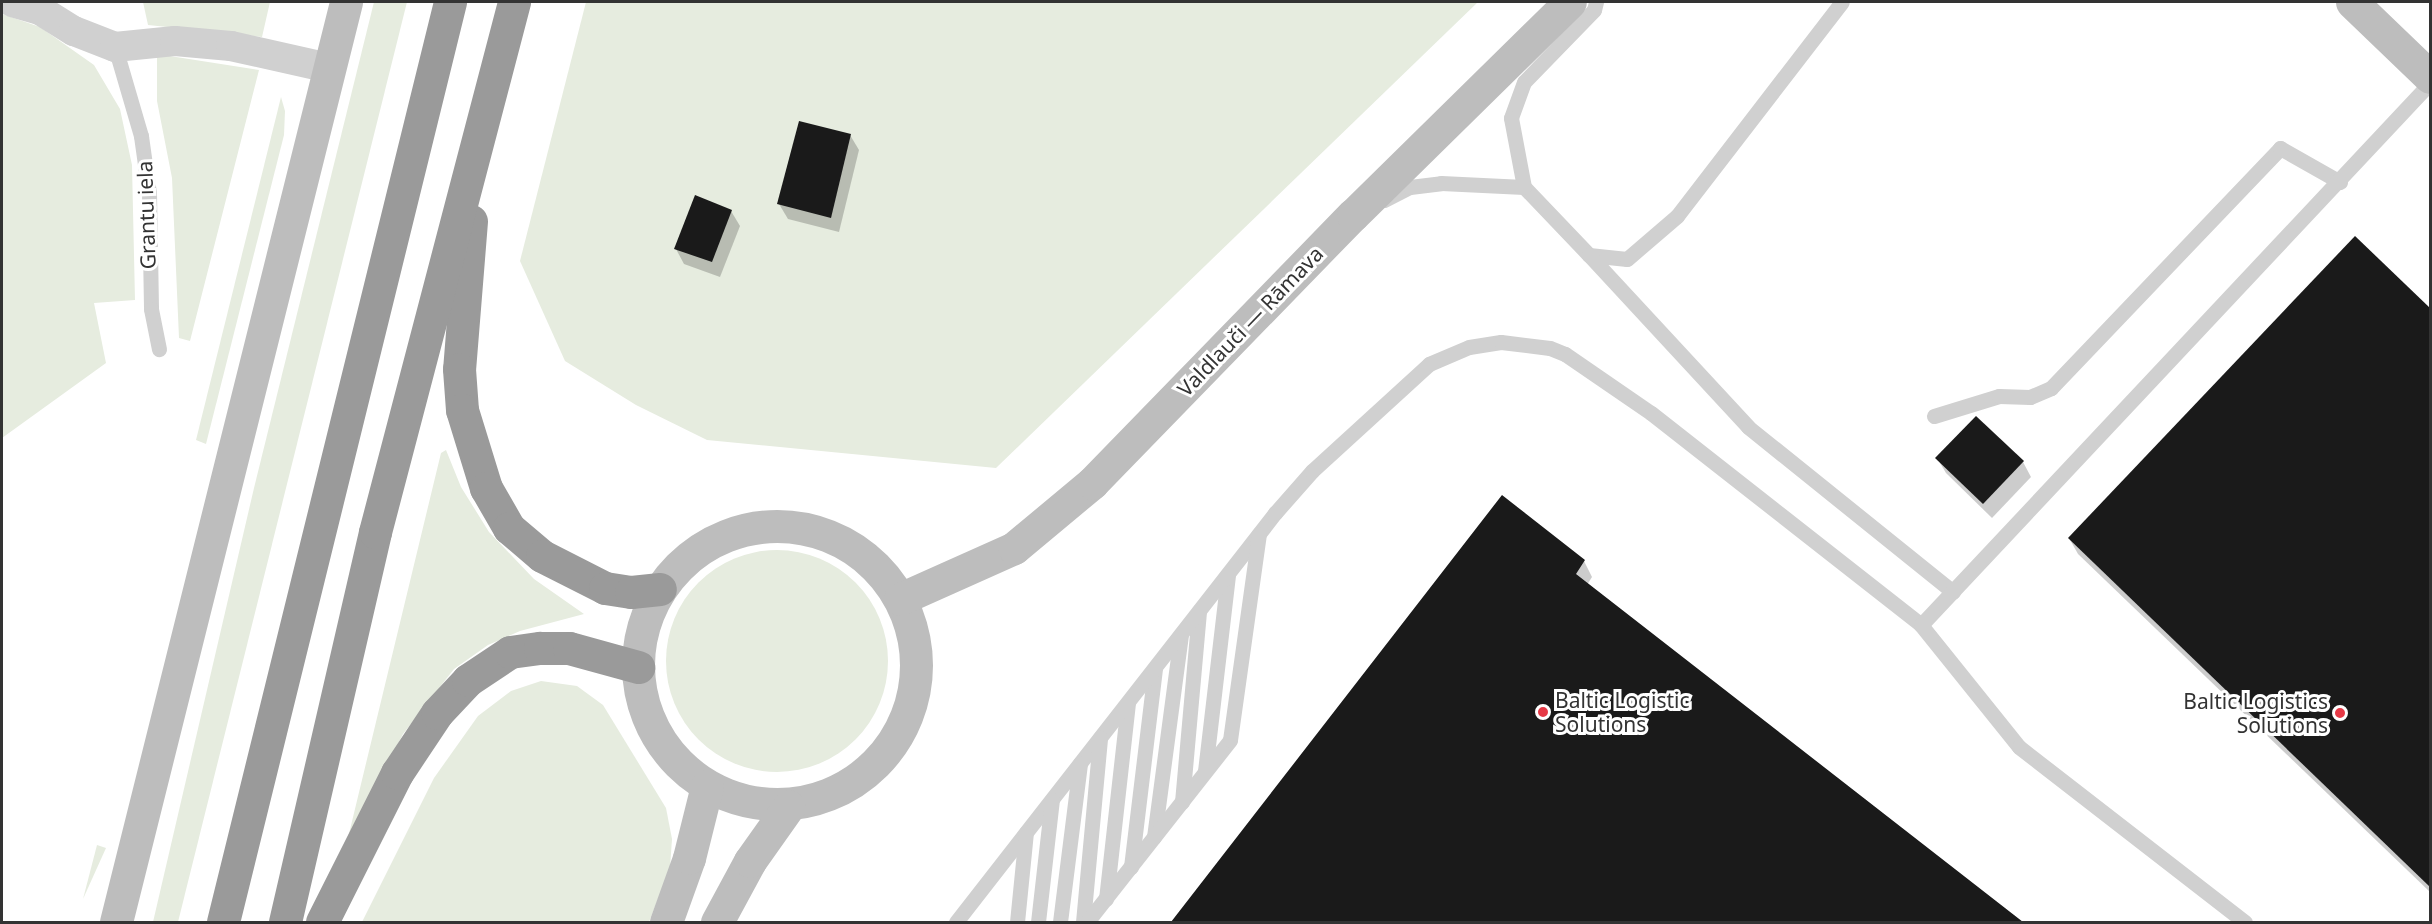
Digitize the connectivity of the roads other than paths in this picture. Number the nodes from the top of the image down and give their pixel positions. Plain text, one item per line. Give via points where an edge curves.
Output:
1 (12, 2) edge
2 (346, 2) edge
3 (450, 2) edge
4 (514, 2) edge
5 (1570, 2) edge
6 (1596, 2) edge
7 (1842, 2) edge
8 (2352, 2) edge
9 (115, 47) junction
10 (329, 68) junction
11 (2430, 77) edge
12 (2430, 83) edge
13 (475, 148) junction
14 (2340, 182) junction
15 (1524, 187) junction
16 (1353, 215) junction
17 (1590, 255) junction
18 (159, 349) dead end
19 (1934, 416) dead end
20 (1259, 534) junction
21 (1228, 574) junction
22 (660, 589) junction
23 (1953, 592) junction
24 (900, 599) junction
25 (1199, 611) junction
26 (1921, 625) junction
27 (1181, 635) junction
28 (638, 668) junction
29 (1155, 668) junction
30 (1128, 702) junction
31 (1100, 738) junction
32 (1080, 763) junction
33 (1205, 772) junction
34 (707, 786) junction
35 (1052, 800) junction
36 (1182, 802) junction
37 (789, 806) junction
38 (1026, 832) junction
39 (1154, 838) junction
40 (1131, 867) junction
41 (1106, 899) junction
42 (116, 922) edge
43 (223, 922) edge
44 (285, 922) edge
45 (322, 922) edge
46 (666, 922) edge
47 (717, 922) edge
48 (956, 922) edge
49 (1017, 922) edge
50 (1038, 922) edge
51 (1060, 922) edge
52 (1085, 922) edge
53 (2245, 922) edge

1 - 9 street via 40,10 74,31
2 - 10 main road
3 - 43 highway
4 - 13 highway
5 - 16 main road, Valdlauči — Rāmava
6 - 15 lane via 1594,10 1524,82 1511,118
7 - 17 lane via 1677,216 1627,259
8 - 11 main road
9 - 10 street via 175,41 231,46
9 - 18 lane, Grantu iela via 141,136 149,192 151,309
10 - 42 main road
12 - 14 lane
13 - 22 highway via 459,369 462,410 486,488 509,528 542,556 605,588 631,592
13 - 44 highway via 375,532
14 - 19 lane via 2280,148 2051,388 2030,397 1999,396
14 - 23 lane
15 - 16 lane via 1441,183 1410,186
15 - 17 lane
16 - 24 main road, Valdlauči — Rāmava via 1092,483 1014,548
17 - 23 lane via 1748,427
20 - 21 lane
20 - 26 lane via 1312,471 1429,364 1469,347 1501,342 1526,344 1565,354 1651,413
20 - 33 lane via 1230,740
21 - 25 lane
21 - 33 lane
22 - 24 main road via 685,560 717,539 772,523 839,540 874,565
22 - 28 main road via 643,627
23 - 26 lane
24 - 37 main road via 914,639 916,681 905,722 882,758 850,784
25 - 27 lane
25 - 36 lane
26 - 53 lane via 2019,747
27 - 29 lane
27 - 39 lane
28 - 34 main road via 644,706 660,741 686,771
28 - 45 highway via 569,648 540,648 510,652 468,680 437,713 397,773
29 - 30 lane
29 - 40 lane
30 - 31 lane
30 - 41 lane
31 - 32 lane
31 - 52 lane
32 - 35 lane
32 - 51 lane
33 - 36 lane
34 - 37 main road via 738,797
34 - 46 main road via 689,858
35 - 38 lane
35 - 50 lane
36 - 39 lane
37 - 47 main road via 750,861
38 - 48 lane
38 - 49 lane
39 - 40 lane
40 - 41 lane
41 - 52 lane

